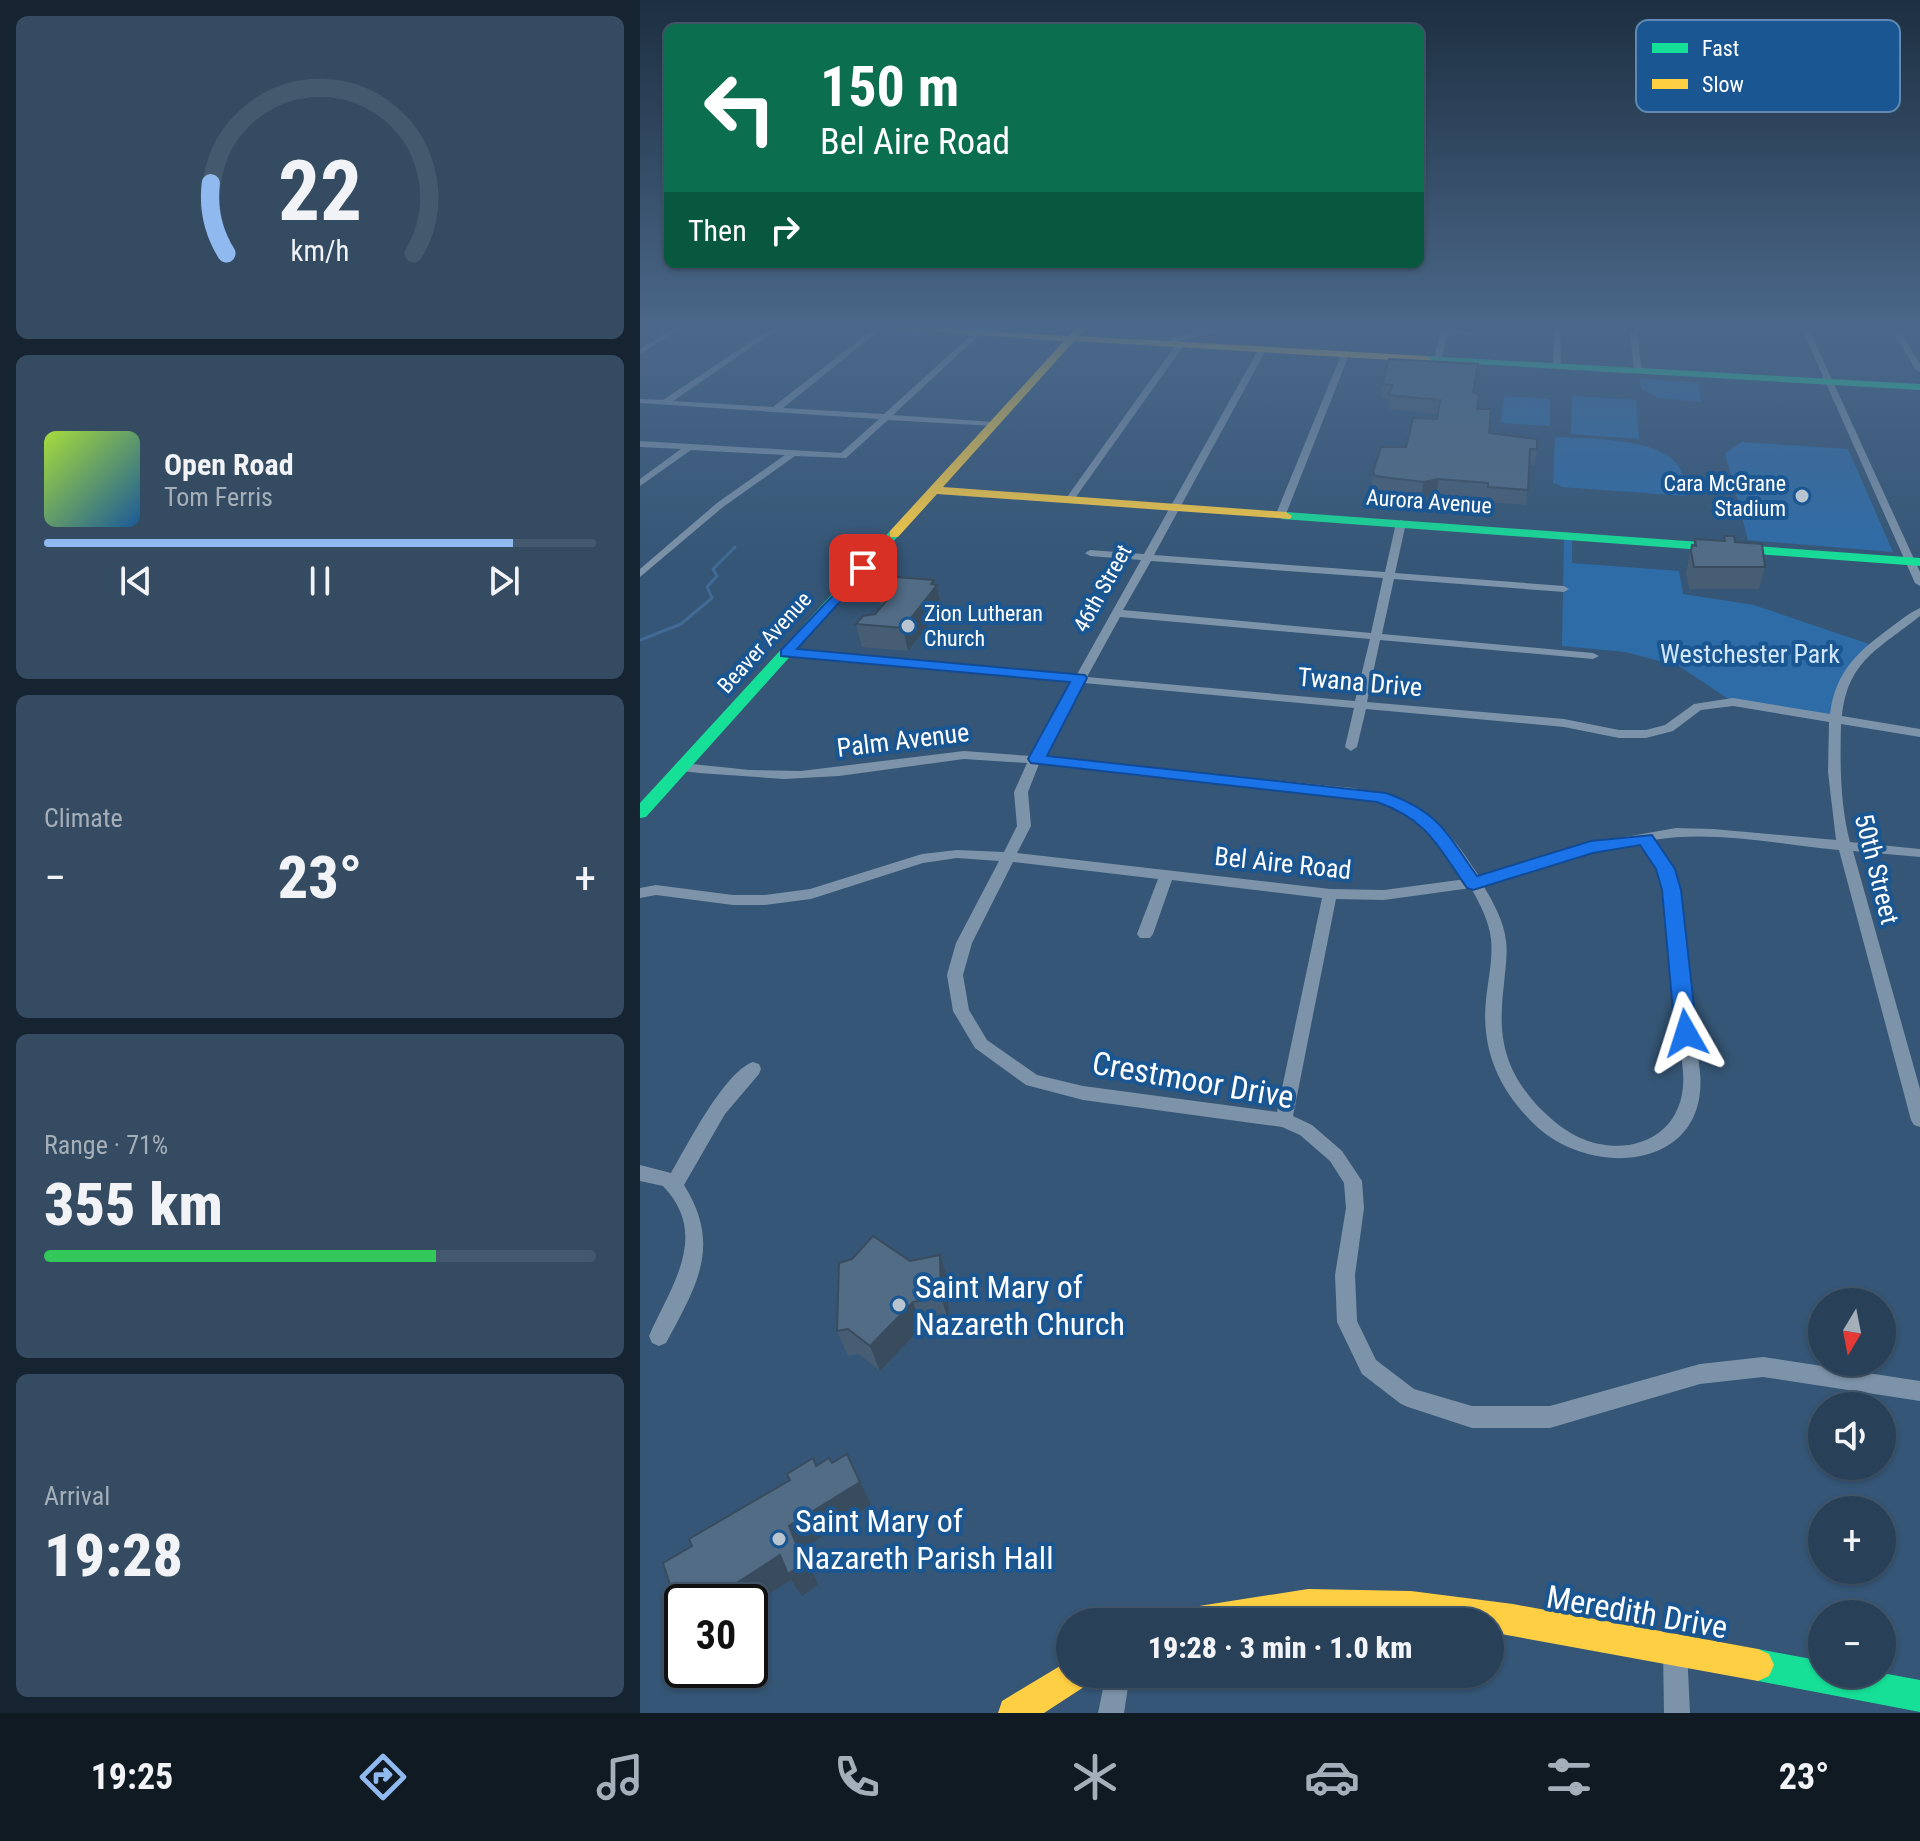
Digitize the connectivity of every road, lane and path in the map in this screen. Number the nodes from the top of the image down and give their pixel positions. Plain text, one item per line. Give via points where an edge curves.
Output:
1 (706, 405) edge
2 (782, 405) edge
3 (900, 405) edge
4 (1011, 405) edge
5 (1134, 405) edge
6 (1231, 405) edge
7 (1325, 405) edge
8 (1840, 405) edge
9 (775, 410) junction
10 (887, 417) junction
11 (994, 424) junction
12 (640, 444) edge
13 (688, 448) junction
14 (791, 455) junction
15 (640, 483) edge
16 (934, 490) junction
17 (1070, 499) junction
18 (1174, 507) junction
19 (1281, 514) junction
20 (1401, 523) junction
21 (1090, 553) dead end
22 (1146, 557) junction
23 (1916, 562) edge
24 (640, 574) edge
25 (1389, 576) junction
26 (1920, 583) edge
27 (1564, 589) dead end
28 (1920, 611) edge
29 (1116, 613) junction
30 (1376, 635) junction
31 (786, 653) junction
32 (1593, 656) dead end
33 (1079, 678) junction
34 (1360, 705) junction
35 (1837, 716) junction
36 (1920, 733) edge
37 (1351, 747) dead end
38 (1037, 759) junction
39 (682, 767) junction
40 (640, 813) edge
41 (1645, 839) junction
42 (1844, 845) junction
43 (1920, 853) edge
44 (1010, 857) junction
45 (1167, 875) junction
46 (1473, 883) junction
47 (640, 893) edge
48 (1330, 894) junction
49 (1145, 934) dead end
50 (753, 1069) dead end
51 (1284, 1120) junction
52 (1920, 1120) edge
53 (640, 1173) edge
54 (674, 1185) junction
55 (659, 1336) dead end
56 (1920, 1391) edge
57 (1261, 1608) edge
58 (1444, 1608) edge
59 (1504, 1619) edge
60 (1675, 1650) junction
61 (1056, 1687) edge
62 (1115, 1688) edge
63 (1920, 1696) edge
64 (1014, 1713) edge
65 (1111, 1713) edge
66 (1677, 1713) edge

1 - 9 street
2 - 9 street
3 - 10 street
4 - 11 street, Beaver Avenue
5 - 17 street
6 - 18 street, 46th Street
7 - 19 street
8 - 23 street
9 - 10 street
10 - 11 street
10 - 14 street via 839,457
11 - 16 street, Beaver Avenue
12 - 13 street
13 - 14 street
13 - 15 street
14 - 24 street via 720,505
16 - 17 street, Aurora Avenue
16 - 31 street, Beaver Avenue
17 - 18 street, Aurora Avenue
18 - 19 street, Aurora Avenue
18 - 22 street, 46th Street
19 - 20 street, Aurora Avenue
20 - 23 street, Aurora Avenue
20 - 25 street
21 - 22 street
22 - 25 street
22 - 29 street, 46th Street
23 - 26 street
25 - 27 street
25 - 30 street
28 - 35 street, 50th Street via 1851,669 1838,692
29 - 30 street
29 - 33 street, 46th Street
30 - 32 street
30 - 34 street
31 - 33 street, Twana Drive
31 - 39 street, Beaver Avenue
33 - 34 street, Twana Drive
33 - 38 street, 46th Street
34 - 35 street, Twana Drive via 1632,734 1669,728 1698,707 1721,702
34 - 37 street
35 - 36 street, Twana Drive
35 - 42 street, 50th Street via 1837,805
38 - 39 street, Palm Avenue via 929,756 817,774
38 - 44 street, 46th Street via 1021,792 1024,826
38 - 46 street, Palm Avenue via 1380,797 1428,820
39 - 40 street, Beaver Avenue
41 - 42 street, Bel Aire Road via 1676,832 1713,833
41 - 46 street, Bel Aire Road via 1591,847
41 - 46 street, Palm Avenue via 1666,869 1671,890 1692,1094 1681,1128 1657,1146 1600,1151 1557,1134 1533,1113 1499,1062 1493,1027 1497,929 1494,914
42 - 43 street, Bel Aire Road
42 - 52 street, 50th Street
44 - 45 street, Bel Aire Road
44 - 47 street, Bel Aire Road via 957,854 922,859 811,894 765,900
44 - 51 street, Crestmoor Drive via 964,943 955,975 961,1011 981,1044 1032,1080 1083,1093
45 - 48 street, Bel Aire Road
45 - 49 street
46 - 48 street, Bel Aire Road via 1384,895
48 - 51 street
50 - 54 street via 711,1117
51 - 56 street, Crestmoor Drive via 1306,1130 1336,1156 1353,1181 1347,1322 1369,1367 1408,1397 1472,1417 1550,1417 1700,1374 1763,1367
53 - 54 street
54 - 55 street via 690,1206 697,1238 685,1286
57 - 58 street, Meredith Drive via 1321,1601
59 - 60 street, Meredith Drive
60 - 63 street, Meredith Drive
60 - 66 street
61 - 64 street
62 - 65 street

